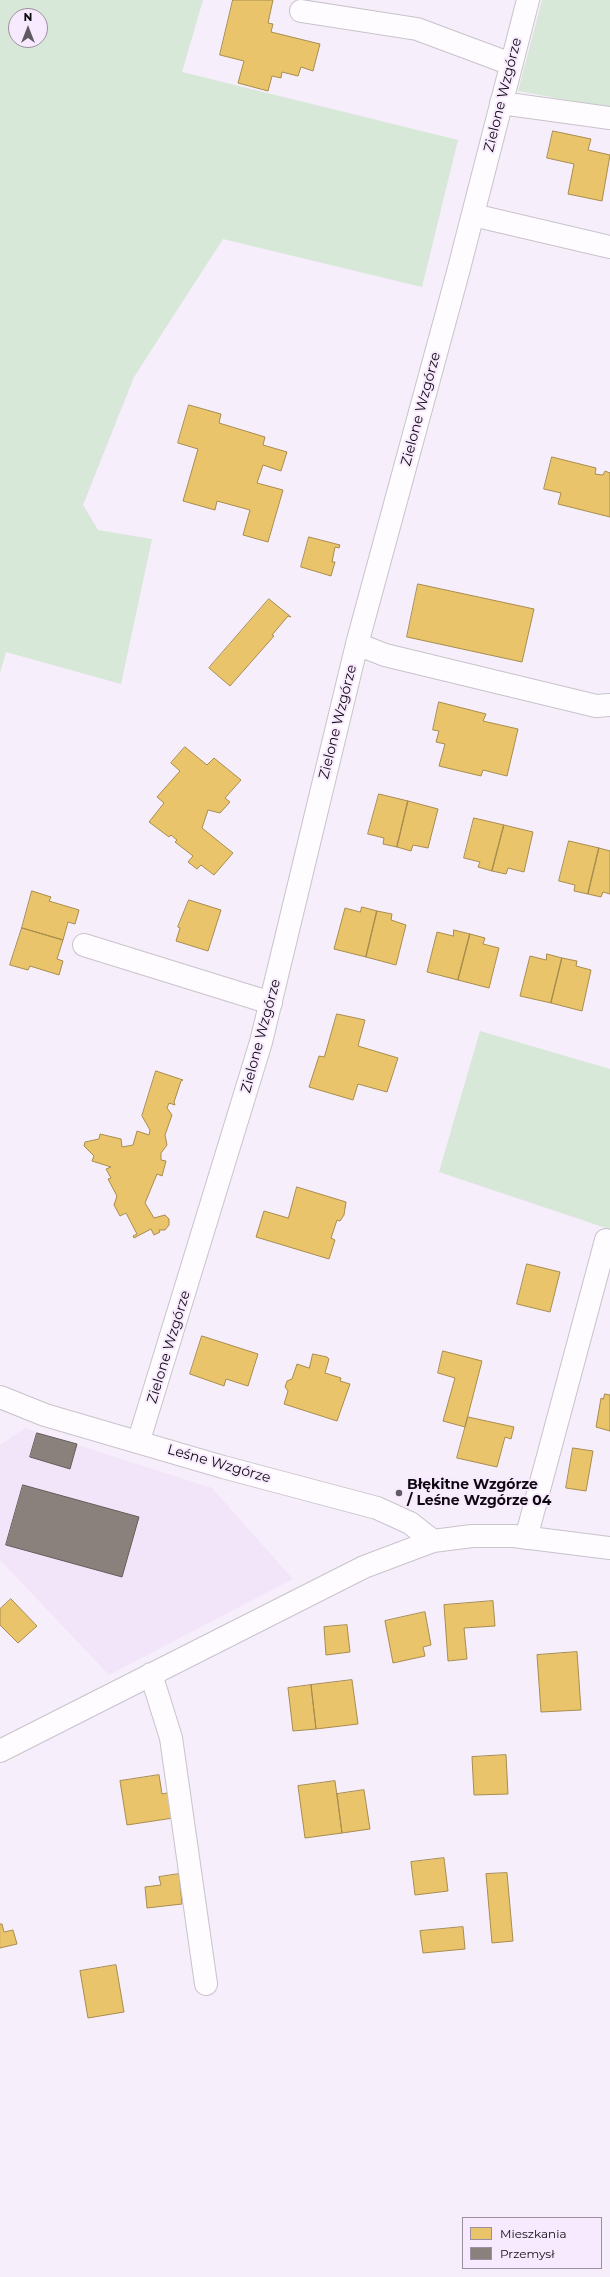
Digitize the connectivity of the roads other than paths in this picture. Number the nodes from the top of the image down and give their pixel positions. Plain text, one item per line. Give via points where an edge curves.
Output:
1 (528, 0) edge
2 (301, 11) dead end
3 (511, 64) junction
4 (502, 103) junction
5 (610, 118) edge
6 (473, 215) junction
7 (610, 247) edge
8 (357, 644) junction
9 (610, 705) edge
10 (84, 945) dead end
11 (271, 1004) junction
12 (606, 1240) dead end
13 (0, 1397) edge
14 (139, 1440) junction
15 (526, 1538) junction
16 (433, 1541) junction
17 (610, 1548) edge
18 (151, 1674) junction
19 (0, 1751) edge
20 (206, 1984) dead end

1 - 3 street, Zielone Wzgórze
2 - 3 street via 417,29
3 - 4 street, Zielone Wzgórze
4 - 5 street
4 - 6 street, Zielone Wzgórze
6 - 7 street
6 - 8 street, Zielone Wzgórze
8 - 9 street via 385,655 596,706
8 - 11 street, Zielone Wzgórze
10 - 11 street
11 - 14 street, Zielone Wzgórze via 243,1105
12 - 15 street
13 - 14 street, Leśne Wzgórze via 45,1415
14 - 16 street, Leśne Wzgórze via 223,1467 376,1508 410,1523
15 - 16 street via 472,1536
15 - 17 street
16 - 18 street via 364,1567
18 - 19 street
18 - 20 street via 171,1738

